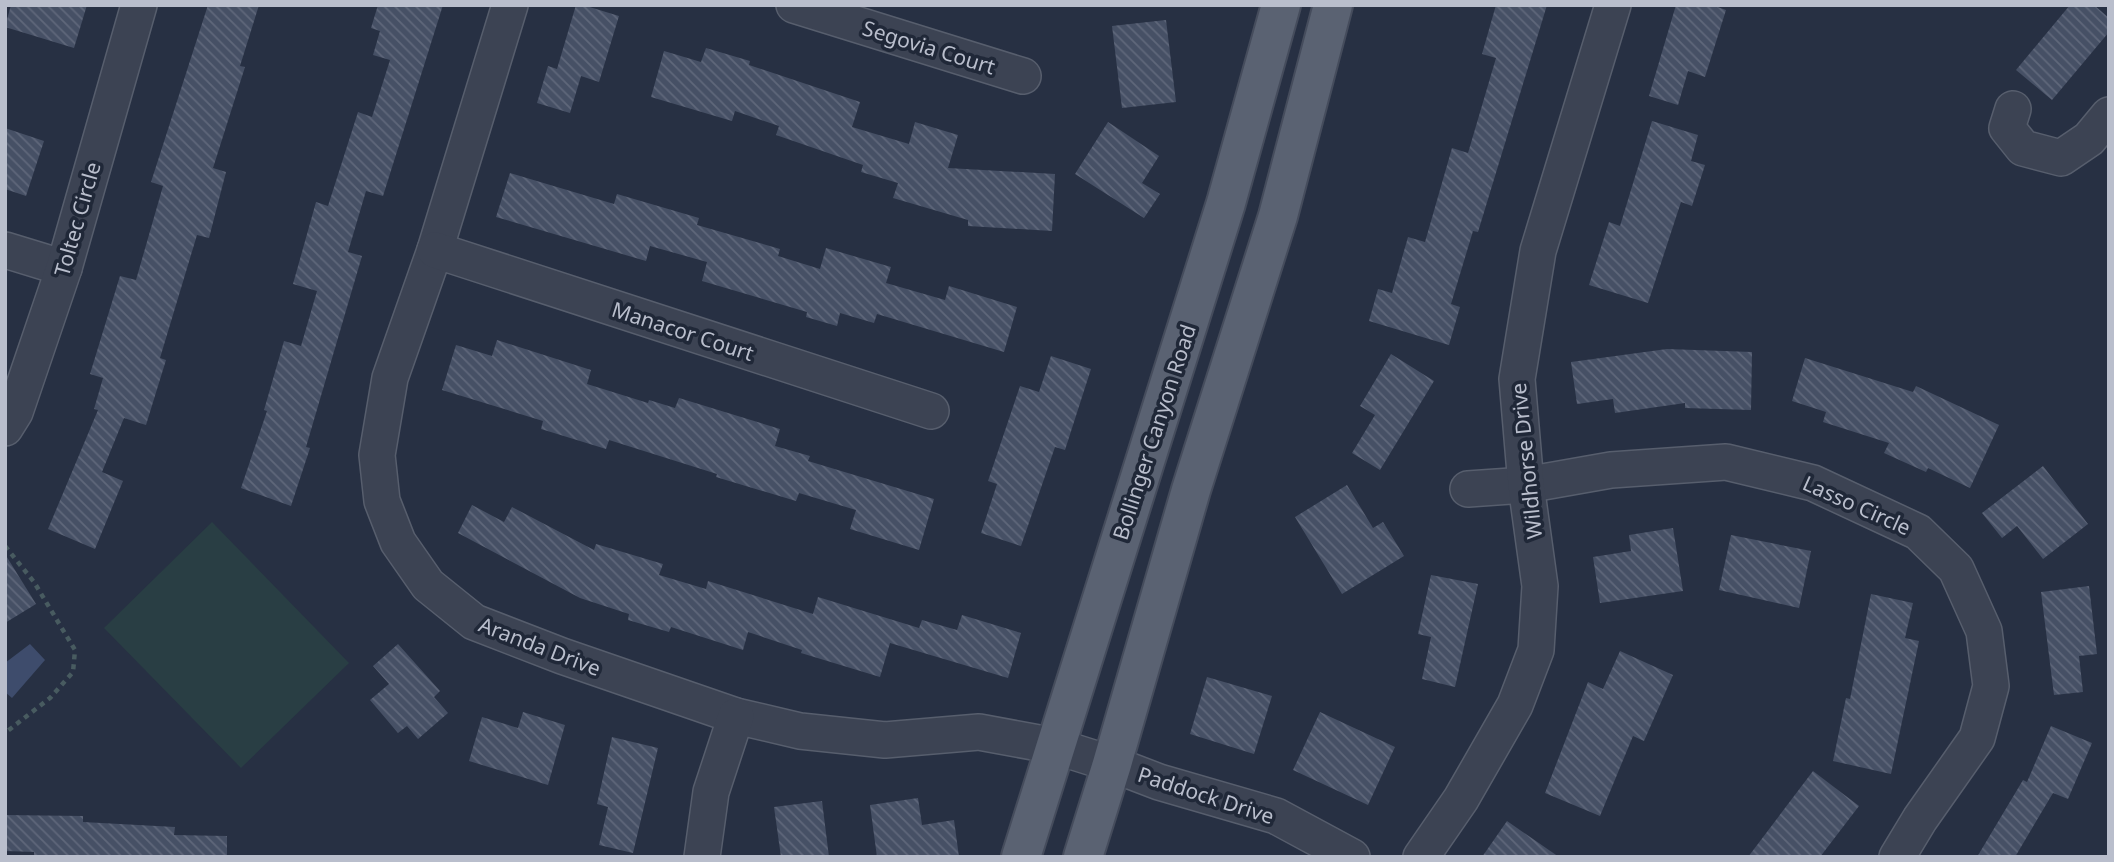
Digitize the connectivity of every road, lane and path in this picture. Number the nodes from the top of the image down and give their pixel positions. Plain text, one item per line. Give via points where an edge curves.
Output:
1 (139, 5) edge
2 (510, 5) edge
3 (794, 5) edge
4 (1281, 5) edge
5 (1333, 5) edge
6 (1613, 5) edge
7 (1023, 76) dead end
8 (2012, 109) dead end
9 (2109, 115) edge
10 (5, 250) edge
11 (435, 250) junction
12 (64, 268) junction
13 (931, 411) dead end
14 (5, 428) edge
15 (1526, 485) junction
16 (1468, 489) dead end
17 (5, 546) edge
18 (736, 716) junction
19 (5, 733) edge
20 (1055, 746) junction
21 (1112, 764) junction
22 (702, 857) edge
23 (1021, 857) edge
24 (1083, 857) edge
25 (1352, 857) edge
26 (1421, 857) edge
27 (1897, 857) edge

1 - 12 street, Toltec Circle
2 - 11 street, Aranda Drive
3 - 7 street, Segovia Court
4 - 20 main road, Bollinger Canyon Road via 1226,203
5 - 21 main road via 1278,216 1191,490
6 - 15 street, Wildhorse Drive via 1538,251 1517,379
8 - 9 street via 2007,128 2023,148 2061,158 2089,139
10 - 12 street
11 - 13 street, Manacor Court
11 - 18 street, Aranda Drive via 390,378 377,455 382,501 398,542 428,585 474,622
12 - 14 street, Toltec Circle via 15,412
15 - 16 street, Lasso Circle
15 - 26 street, Wildhorse Drive via 1540,586 1536,650 1515,705 1461,799
15 - 27 street, Lasso Circle via 1611,470 1726,462 1813,483 1872,510 1918,532 1956,569 1984,631 1991,685 1977,738
17 - 19 path via 34,582 75,650 73,672 50,698
18 - 20 street, Aranda Drive via 800,731 885,740 979,732
18 - 22 street via 711,792
20 - 21 street, Paddock Drive
20 - 23 main road, Bollinger Canyon Road
21 - 24 main road
21 - 25 street, Paddock Drive via 1276,816

